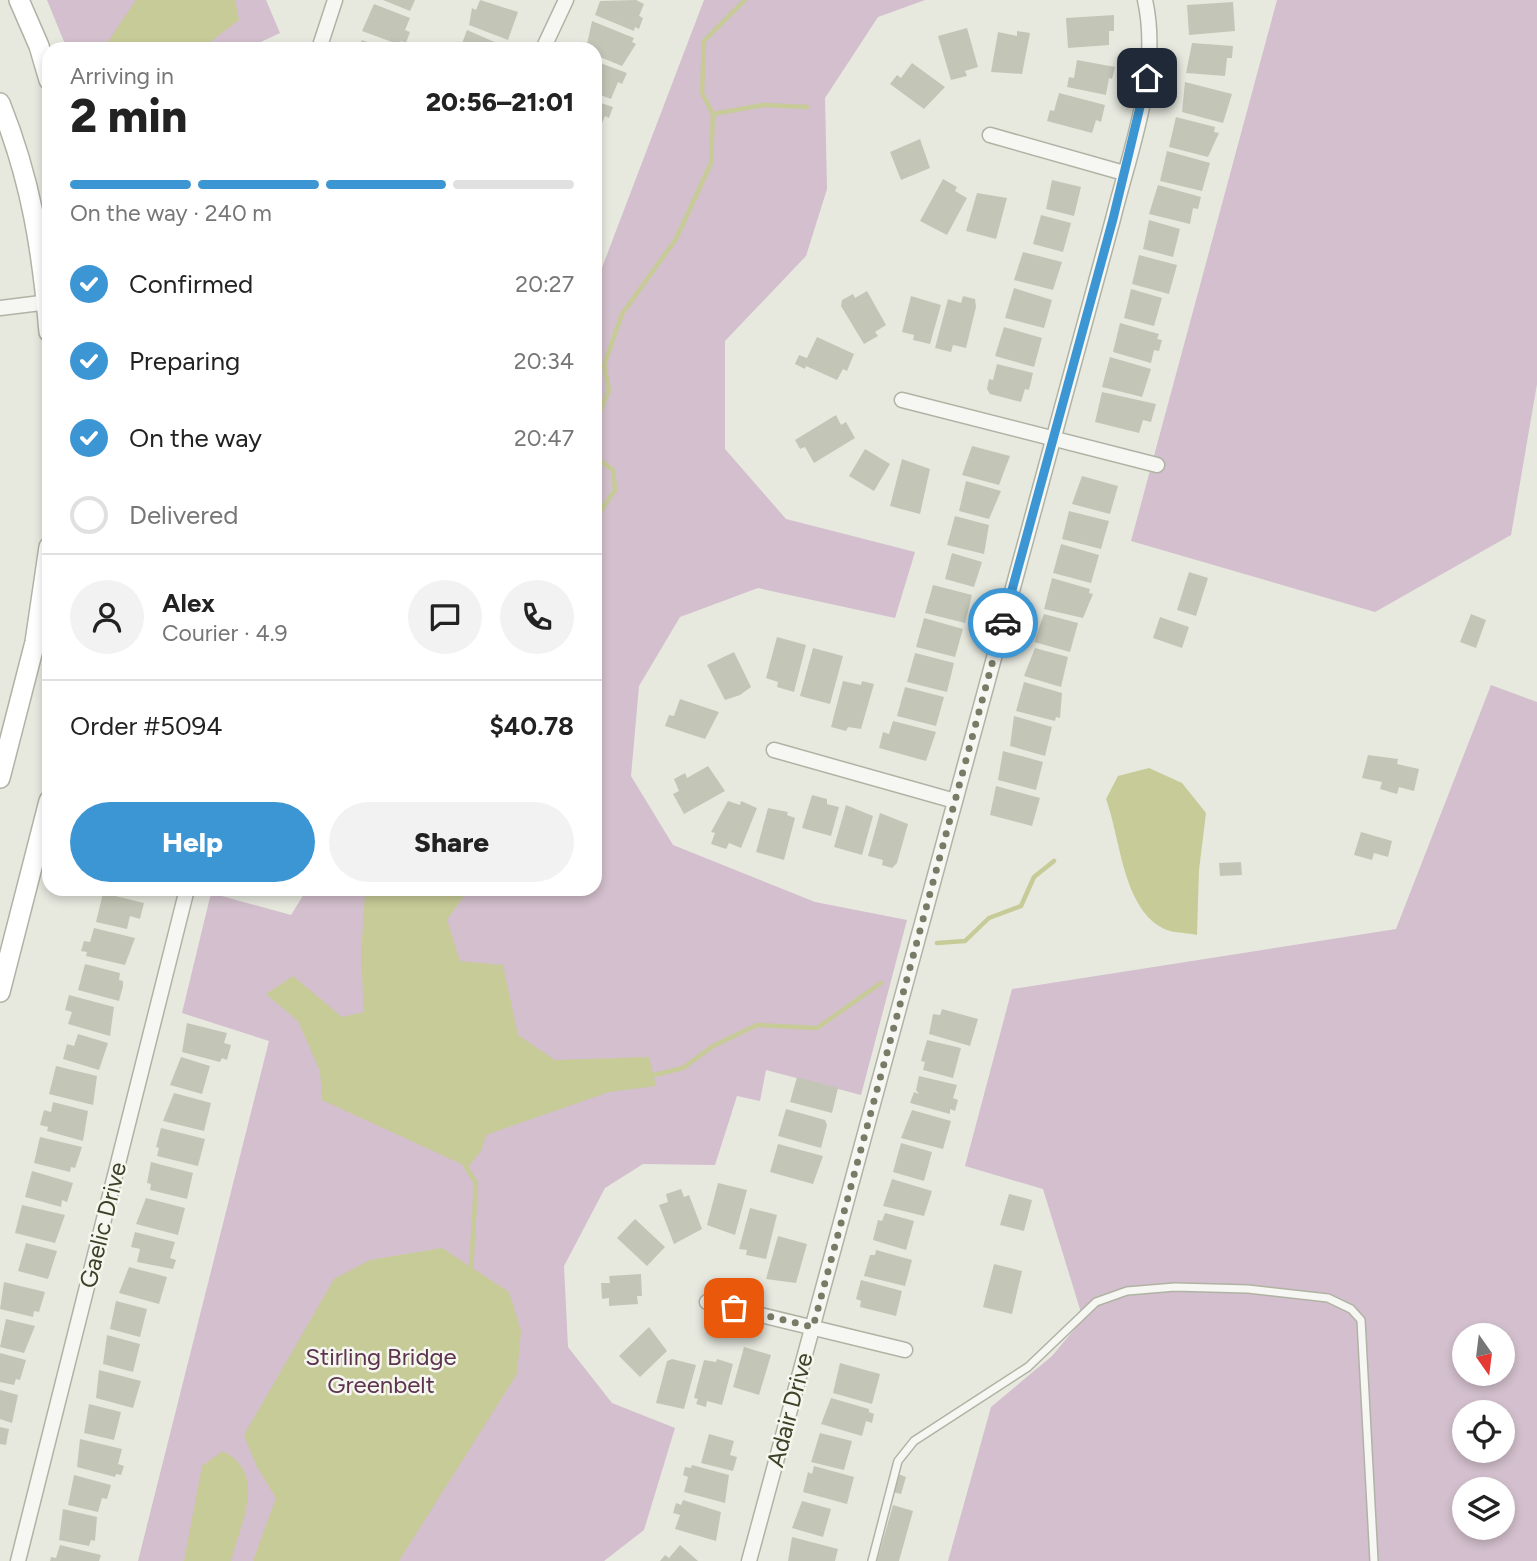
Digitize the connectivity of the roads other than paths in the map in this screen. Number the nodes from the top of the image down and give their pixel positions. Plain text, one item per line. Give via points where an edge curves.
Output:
1 (19, 0) edge
2 (335, 0) edge
3 (566, 0) edge
4 (1145, 0) edge
5 (321, 42) edge
6 (546, 42) edge
7 (42, 56) edge
8 (0, 103) edge
9 (990, 135) dead end
10 (1124, 173) junction
11 (42, 256) edge
12 (42, 303) edge
13 (0, 309) edge
14 (902, 400) dead end
15 (1053, 439) junction
16 (1157, 465) dead end
17 (42, 594) edge
18 (774, 750) dead end
19 (0, 778) edge
20 (955, 801) junction
21 (42, 829) edge
22 (185, 896) edge
23 (0, 992) edge
24 (707, 1302) dead end
25 (813, 1327) junction
26 (905, 1350) dead end
27 (18, 1561) edge
28 (749, 1561) edge
29 (872, 1561) edge
30 (1374, 1561) edge

1 - 7 main road
2 - 5 street
3 - 6 street
4 - 10 street, Adair Drive via 1150,38 1147,78
8 - 11 main road via 21,155
9 - 10 street
10 - 15 street, Adair Drive
12 - 13 street
14 - 15 street
15 - 16 street
15 - 20 street, Adair Drive
17 - 19 main road via 35,642
18 - 20 street
20 - 25 street, Adair Drive
21 - 23 main road
22 - 27 street, Gaelic Drive
24 - 25 street
25 - 26 street
25 - 28 street, Adair Drive
29 - 30 lane via 898,1461 914,1441 1028,1367 1096,1302 1127,1291 1175,1287 1328,1298 1351,1309 1361,1320

